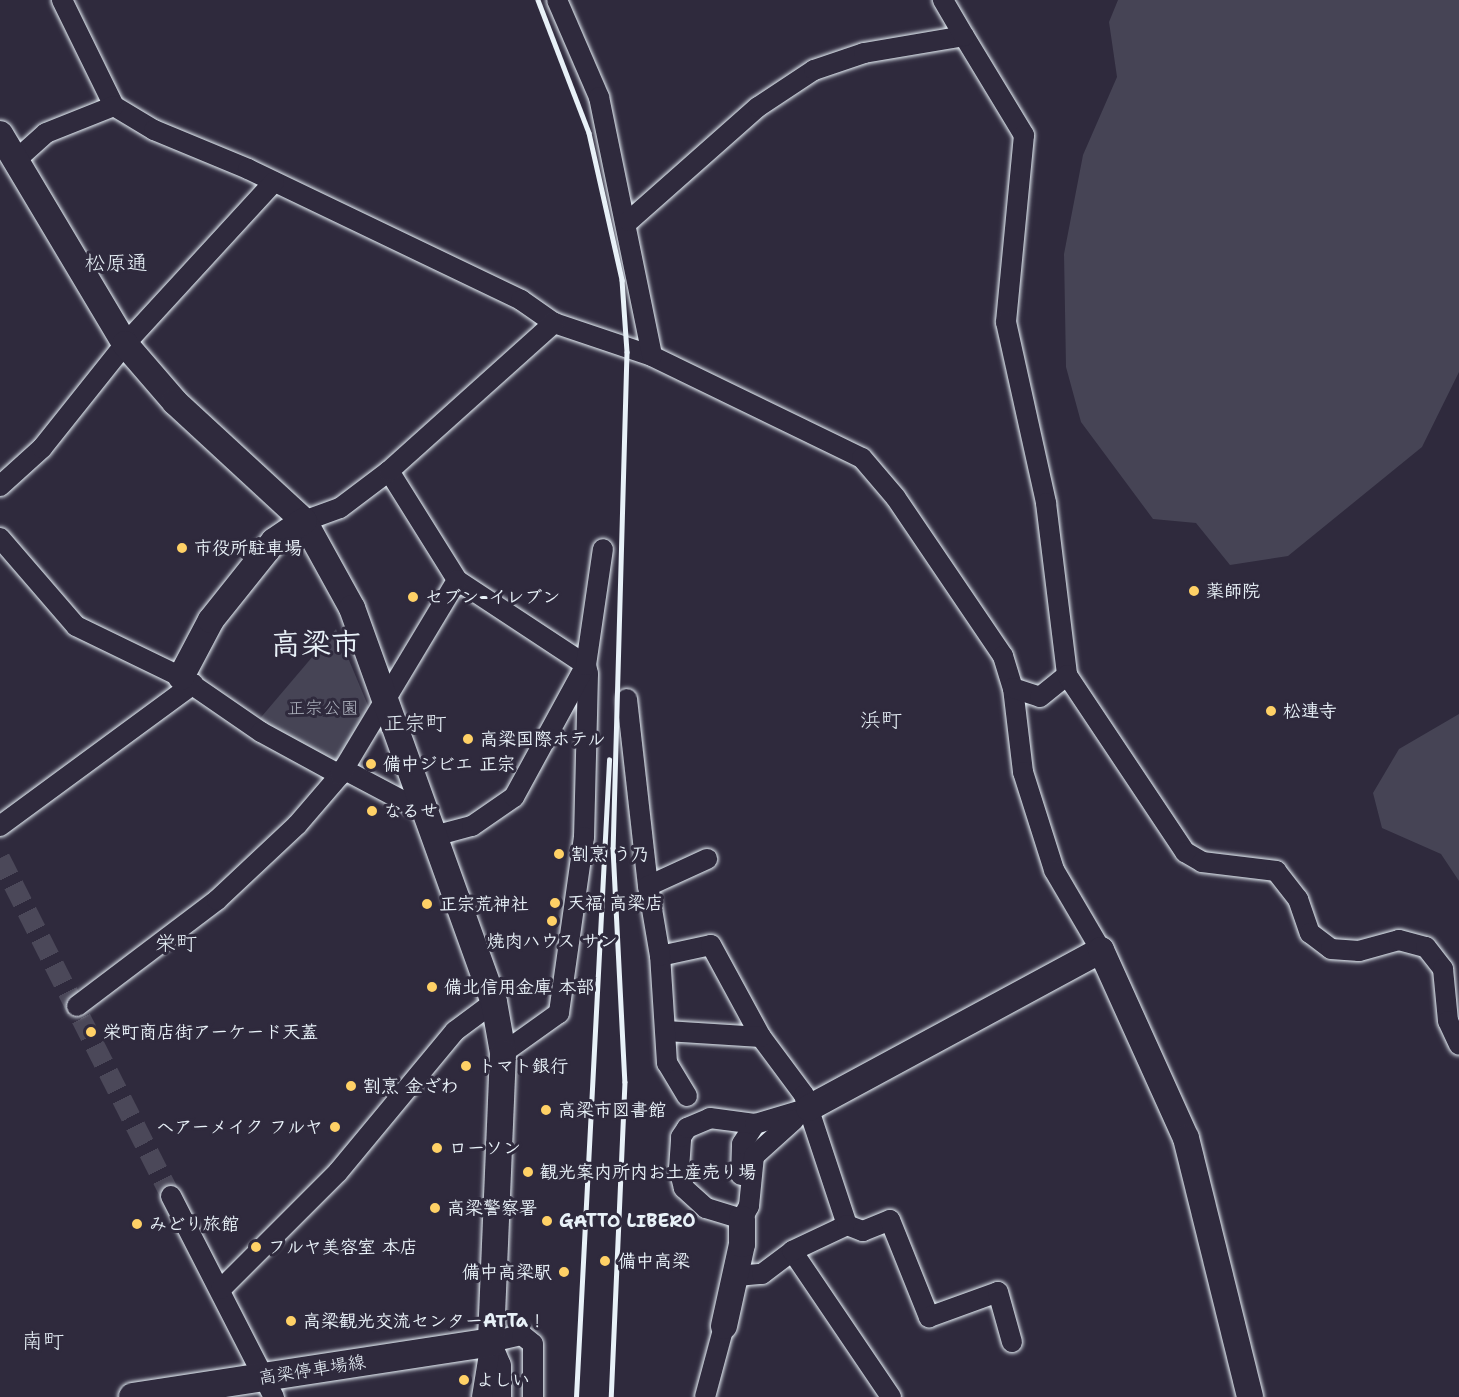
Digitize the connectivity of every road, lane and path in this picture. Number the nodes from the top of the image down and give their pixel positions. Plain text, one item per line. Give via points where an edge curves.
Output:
1 (62, 0) edge
2 (557, 0) edge
3 (943, 0) edge
4 (964, 36) junction
5 (114, 106) junction
6 (0, 134) edge
7 (8, 165) edge
8 (274, 182) junction
9 (628, 221) junction
10 (554, 323) junction
11 (125, 344) junction
12 (652, 356) junction
13 (389, 471) junction
14 (0, 486) edge
15 (304, 521) junction
16 (0, 538) edge
17 (603, 549) dead end
18 (457, 580) junction
19 (586, 665) junction
20 (1067, 675) junction
21 (187, 681) junction
22 (1014, 688) junction
23 (384, 696) junction
24 (627, 699) dead end
25 (341, 772) junction
26 (430, 824) junction
27 (0, 826) edge
28 (707, 859) dead end
29 (648, 886) junction
30 (1101, 950) junction
31 (660, 956) junction
32 (495, 1002) junction
33 (77, 1006) dead end
34 (666, 1031) junction
35 (761, 1037) junction
36 (1459, 1045) edge
37 (503, 1053) junction
38 (687, 1096) dead end
39 (809, 1108) junction
40 (755, 1124) junction
41 (171, 1196) tunnel mouth
42 (742, 1220) junction
43 (847, 1225) junction
44 (792, 1251) junction
45 (737, 1276) junction
46 (221, 1289) junction
47 (724, 1326) joint
48 (490, 1342) junction
49 (1012, 1342) dead end
50 (271, 1387) edge
51 (133, 1397) edge
52 (482, 1397) edge
53 (501, 1397) edge
54 (533, 1397) edge
55 (705, 1397) edge
56 (891, 1397) edge
57 (1250, 1397) edge

1 - 5 street
2 - 9 street via 599,97
3 - 4 street
4 - 9 street via 864,53 814,70 758,107
4 - 20 street via 1024,135 1005,321 1046,503
5 - 7 street via 46,133
5 - 8 street via 154,130
6 - 7 street
7 - 11 street
8 - 10 street via 544,311
8 - 11 street
9 - 12 street
10 - 12 street
10 - 13 street
11 - 14 street via 42,448
11 - 15 street via 175,402
12 - 22 street via 862,458 956,584 1003,656
13 - 15 street via 340,508
13 - 18 street
15 - 21 street via 274,541 231,594
15 - 23 street via 352,608
16 - 21 street via 76,626
17 - 19 street
18 - 19 street
18 - 23 street
19 - 26 street via 514,797 472,826
19 - 37 street via 584,837 559,1013
20 - 22 street via 1040,697
20 - 36 street via 1185,852 1202,862 1275,871 1298,899 1310,933 1331,949 1359,951 1399,940 1426,947 1443,969 1448,1021
21 - 25 street via 261,732
21 - 27 street
22 - 30 street via 1023,772 1051,859
23 - 25 street
23 - 26 street
24 - 29 street
25 - 26 street
25 - 33 street via 297,825 217,900
26 - 32 street
28 - 29 street
29 - 31 street
30 - 39 street
30 - 57 street via 1186,1138
31 - 34 street
31 - 35 street via 711,945
32 - 37 street
32 - 46 street via 455,1031 338,1172
34 - 35 street
34 - 38 street via 667,1063
35 - 39 street
37 - 48 street
39 - 40 street
39 - 42 street via 758,1148 749,1206
39 - 43 street
40 - 42 street via 742,1144
40 - 42 street via 738,1118 703,1120 687,1128 680,1145 684,1188 706,1208
41 - 46 street
42 - 45 street
43 - 44 street
43 - 49 street via 863,1231 890,1220 929,1317 998,1292
44 - 45 street via 762,1274
44 - 56 street
45 - 47 street
46 - 50 street
47 - 55 street
48 - 50 main road, 高梁停車場線
48 - 52 street
48 - 53 street via 501,1365
48 - 54 street via 522,1335 533,1344
50 - 51 main road, 高梁停車場線

